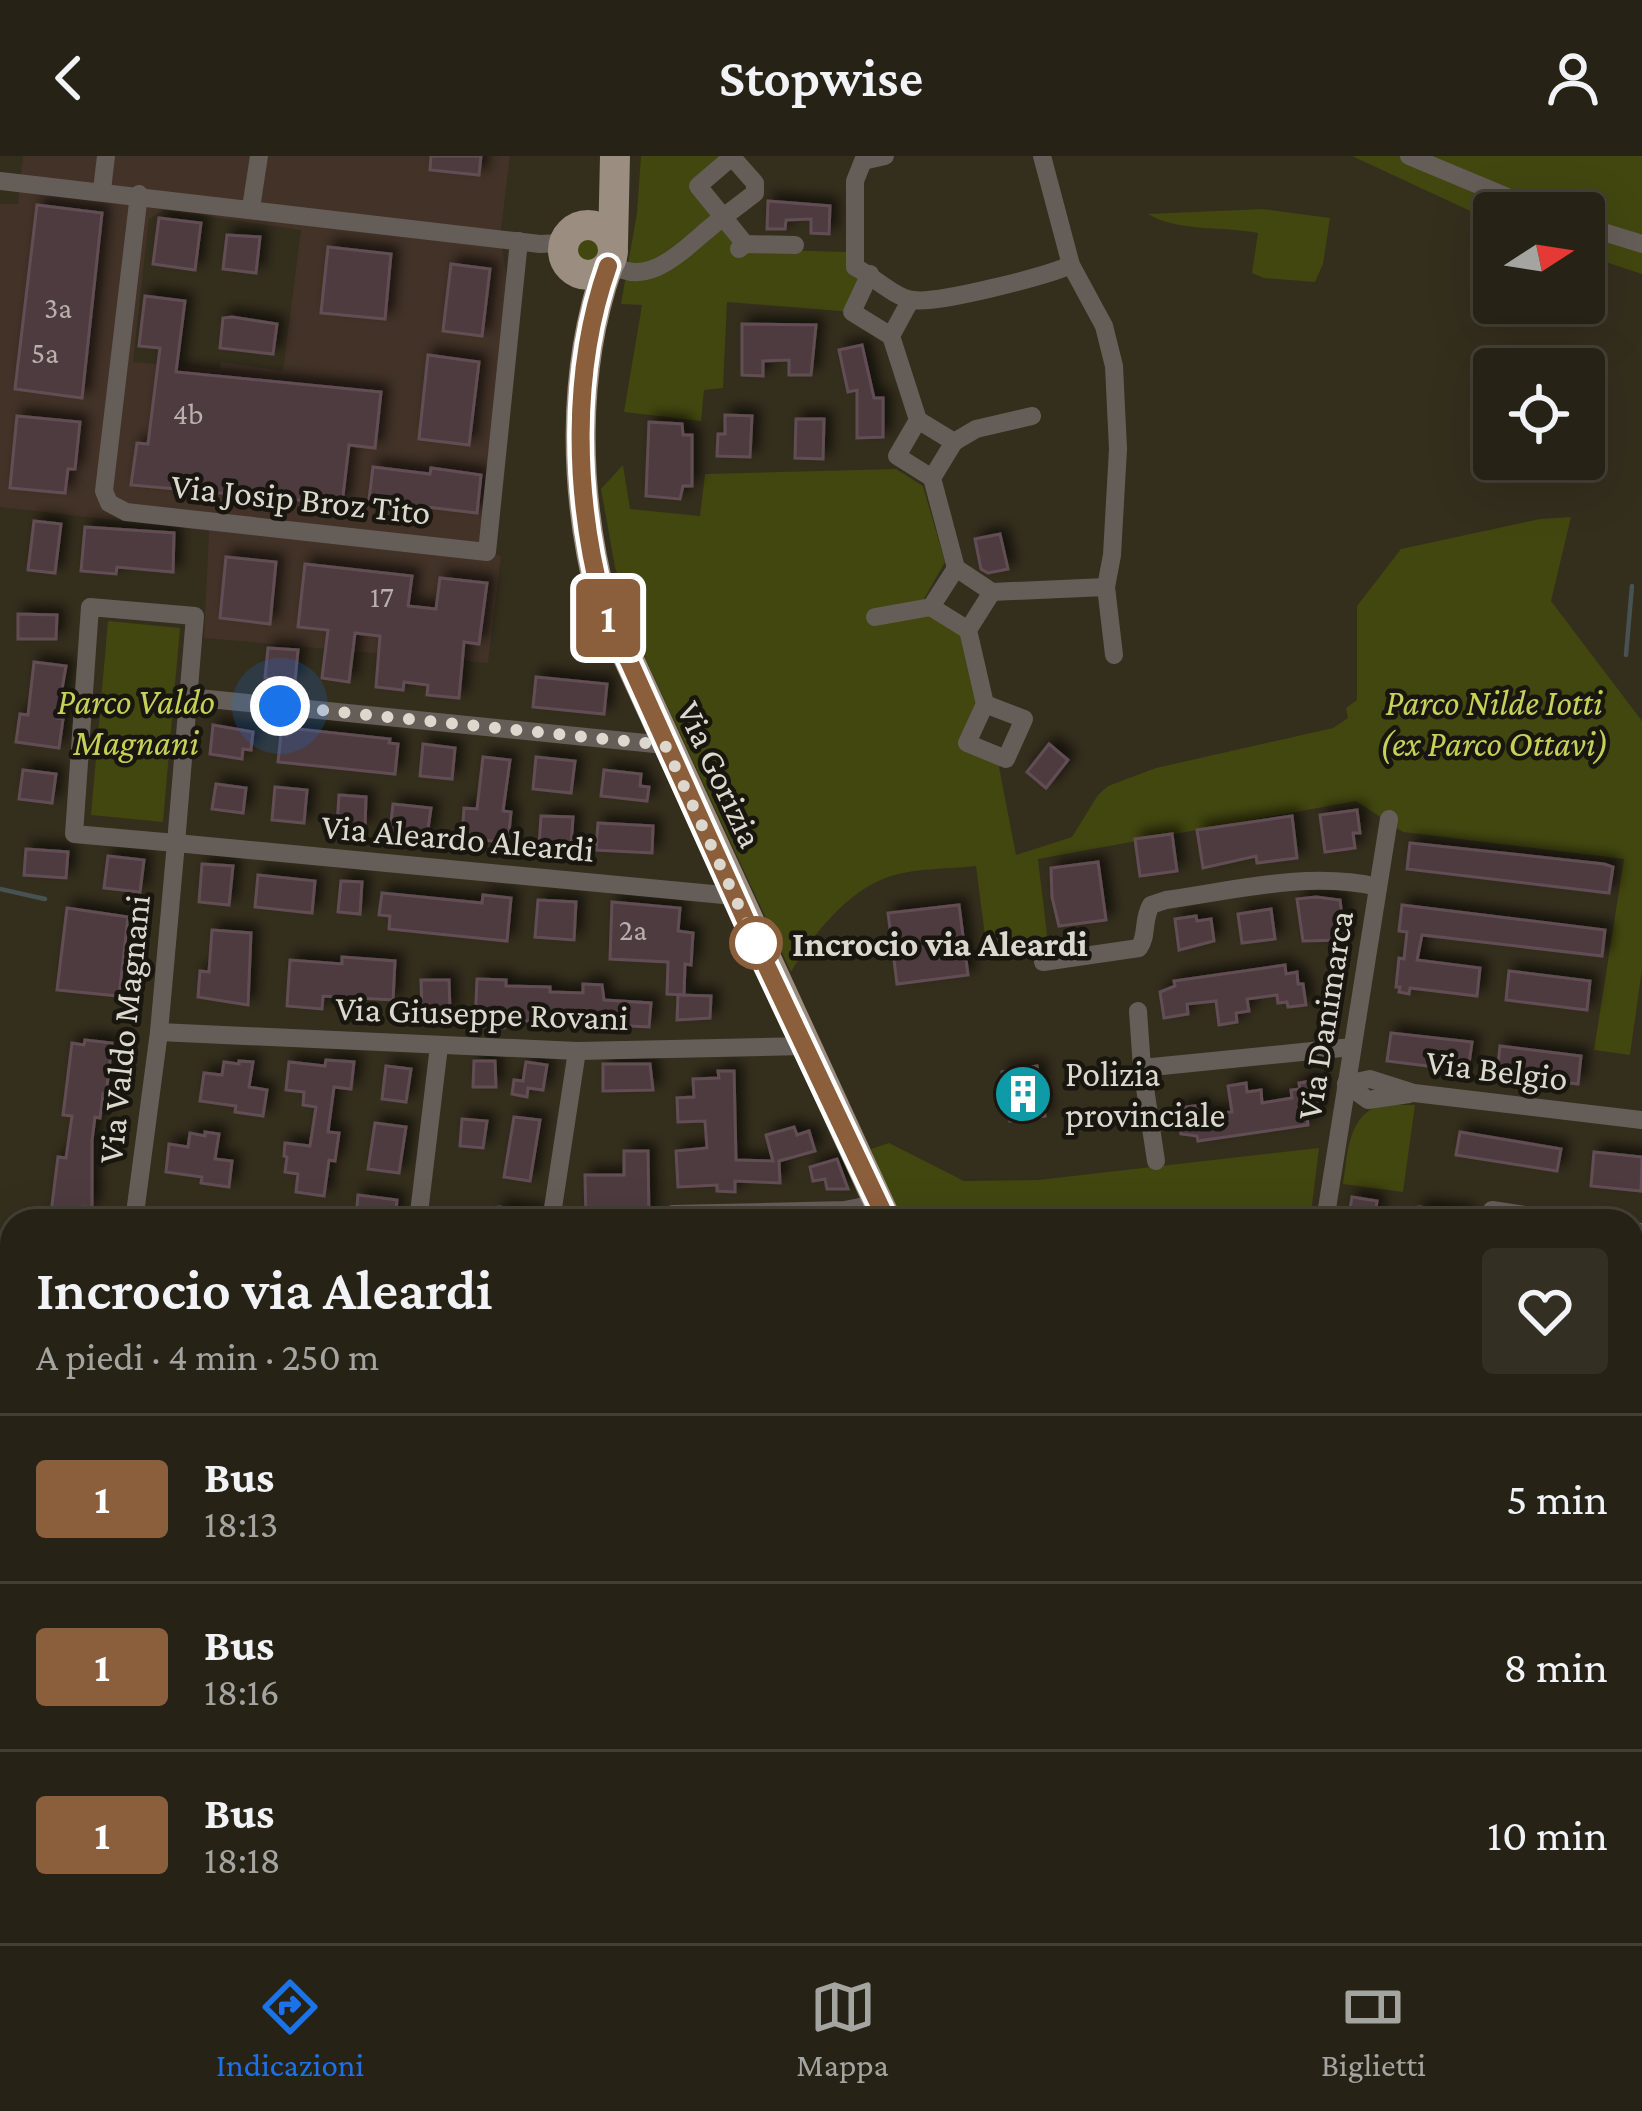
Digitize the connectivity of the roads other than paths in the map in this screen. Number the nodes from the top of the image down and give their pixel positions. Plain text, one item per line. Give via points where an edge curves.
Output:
1 (106, 156) edge
2 (259, 156) edge
3 (732, 156) edge
4 (885, 156) edge
5 (1042, 156) edge
6 (1409, 156) edge
7 (615, 162) edge
8 (0, 181) edge
9 (102, 190) junction
10 (1496, 192) edge
11 (140, 194) junction
12 (251, 208) junction
13 (723, 217) junction
14 (1605, 233) edge
15 (519, 241) junction
16 (1642, 244) edge
17 (569, 245) junction
18 (795, 245) dead end
19 (610, 258) junction
20 (1071, 265) junction
21 (870, 274) junction
22 (910, 301) junction
23 (590, 334) junction
24 (891, 336) junction
25 (1032, 416) dead end
26 (918, 420) junction
27 (954, 442) junction
28 (932, 478) junction
29 (956, 568) junction
30 (1106, 587) junction
31 (992, 592) junction
32 (932, 607) junction
33 (875, 617) dead end
34 (968, 630) junction
35 (1114, 655) dead end
36 (188, 697) junction
37 (985, 704) dead end
38 (665, 745) junction
39 (1389, 819) dead end
40 (176, 843) junction
41 (1378, 887) junction
42 (734, 896) junction
43 (1043, 962) dead end
44 (1138, 1011) dead end
45 (158, 1032) junction
46 (1354, 1038) junction
47 (439, 1046) junction
48 (804, 1046) junction
49 (578, 1051) junction
50 (1142, 1068) junction
51 (1379, 1081) junction
52 (1346, 1084) junction
53 (1414, 1094) junction
54 (1368, 1100) junction
55 (1642, 1120) edge
56 (1337, 1139) junction
57 (1156, 1161) dead end
58 (136, 1209) edge
59 (419, 1209) edge
60 (553, 1209) edge
61 (882, 1209) edge
62 (1327, 1209) edge

1 - 9 street
2 - 12 street
3 - 13 street via 698,186
3 - 13 street via 755,193
4 - 21 street via 863,161 855,181 856,267
5 - 20 street
6 - 10 street
7 - 17 main road, Via Gorizia via 603,204
7 - 19 main road, Via Gorizia
8 - 9 street
9 - 11 street
11 - 12 street
11 - 15 street, Via Josip Broz Tito via 104,491 126,512 487,551
12 - 15 street
13 - 18 street via 742,247
13 - 19 street via 657,269 632,272
14 - 16 street
15 - 17 street
17 - 19 main road via 588,275
17 - 19 main road via 599,227
17 - 23 main road, Via Gorizia
19 - 23 main road, Via Gorizia
20 - 22 street
20 - 30 street via 1104,326 1114,366 1118,449
21 - 22 street
21 - 24 street via 852,311
22 - 24 street
23 - 38 main road, Via Gorizia via 581,433 588,549
24 - 26 street
25 - 27 street
26 - 27 street
26 - 28 street via 897,456
27 - 28 street
28 - 29 street
29 - 31 street
29 - 32 street
30 - 31 street
30 - 35 street
31 - 34 street
32 - 33 street
32 - 34 street
34 - 37 street
36 - 38 street
36 - 40 street, Via Aleardo Aleardi
36 - 40 street, Via Aleardo Aleardi via 195,616 90,607 74,834
38 - 42 main road, Via Gorizia
39 - 41 street, Via Danimarca
40 - 42 street, Via Aleardo Aleardi
40 - 45 street, Via Valdo Magnani
41 - 43 street via 1316,879 1166,900 1151,905 1139,949
41 - 46 street, Via Danimarca
42 - 48 main road, Via Gorizia
44 - 50 street
45 - 47 street, Via Giuseppe Rovani
45 - 58 street, Via Valdo Magnani
46 - 50 street
46 - 51 street
46 - 52 street, Via Danimarca
47 - 49 street, Via Giuseppe Rovani
47 - 59 street
48 - 49 street, Via Giuseppe Rovani
48 - 61 main road, Via Gorizia
49 - 60 street
50 - 57 street
51 - 52 street, Via Belgio
51 - 53 street, Via Belgio
52 - 54 street
52 - 56 street, Via Danimarca
53 - 54 street
53 - 55 street, Via Belgio
54 - 56 street via 1348,1114
56 - 62 street, Via Danimarca

